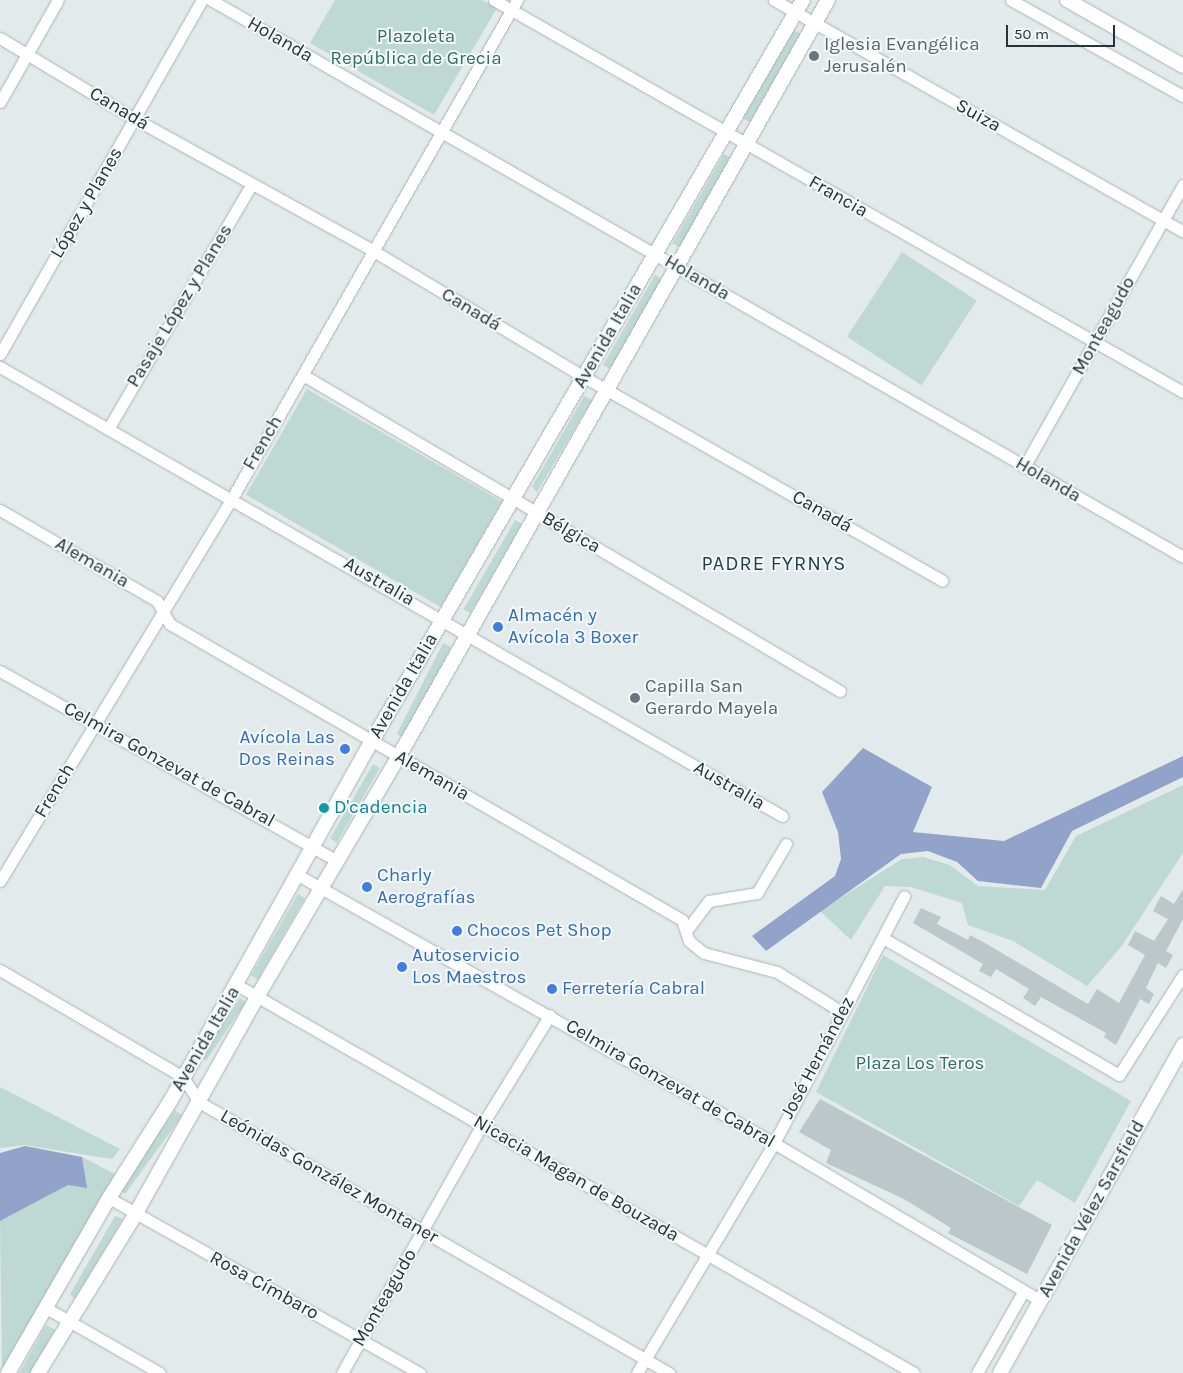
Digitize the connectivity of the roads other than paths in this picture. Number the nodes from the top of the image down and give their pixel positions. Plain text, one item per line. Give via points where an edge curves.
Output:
1 (58, 0) edge
2 (202, 0) edge
3 (211, 0) edge
4 (494, 0) edge
5 (774, 0) edge
6 (828, 0) edge
7 (1011, 0) edge
8 (1068, 0) edge
9 (514, 5) edge
10 (799, 6) edge
11 (815, 24) junction
12 (0, 38) edge
13 (27, 53) junction
14 (1183, 66) edge
15 (1183, 96) edge
16 (0, 102) edge
17 (136, 119) junction
18 (440, 132) junction
19 (725, 134) junction
20 (745, 144) junction
21 (252, 184) junction
22 (1183, 185) edge
23 (1163, 220) junction
24 (1183, 231) edge
25 (372, 250) junction
26 (656, 254) junction
27 (678, 267) junction
28 (1094, 342) junction
29 (0, 354) edge
30 (0, 367) edge
31 (303, 375) junction
32 (584, 377) junction
33 (606, 389) junction
34 (1183, 392) edge
35 (108, 429) junction
36 (1024, 467) junction
37 (232, 498) junction
38 (512, 498) junction
39 (0, 510) edge
40 (536, 513) junction
41 (1183, 557) edge
42 (942, 580) dead end
43 (164, 614) junction
44 (442, 619) junction
45 (466, 636) junction
46 (0, 672) edge
47 (840, 692) dead end
48 (95, 724) junction
49 (372, 741) junction
50 (399, 756) junction
51 (782, 816) dead end
52 (786, 844) dead end
53 (313, 846) junction
54 (337, 861) junction
55 (296, 874) junction
56 (0, 881) edge
57 (321, 889) junction
58 (904, 896) dead end
59 (686, 931) junction
60 (883, 938) junction
61 (0, 970) edge
62 (1183, 975) edge
63 (237, 985) junction
64 (257, 997) junction
65 (842, 1012) junction
66 (550, 1016) junction
67 (1183, 1045) edge
68 (183, 1077) junction
69 (199, 1102) junction
70 (482, 1125) junction
71 (774, 1143) junction
72 (109, 1198) junction
73 (135, 1215) junction
74 (424, 1231) junction
75 (706, 1254) junction
76 (1023, 1292) junction
77 (1041, 1302) junction
78 (46, 1308) junction
79 (68, 1322) junction
80 (361, 1340) junction
81 (645, 1359) junction
82 (8, 1373) edge
83 (38, 1373) edge
84 (160, 1373) edge
85 (342, 1373) edge
86 (420, 1373) edge
87 (637, 1373) edge
88 (669, 1373) edge
89 (914, 1373) edge
90 (977, 1373) edge
91 (1000, 1373) edge

1 - 13 street
2 - 17 street, López y Planes
3 - 18 street, Holanda
4 - 9 street, Francia
5 - 10 street, Suiza
6 - 11 main road, Avenida Italia
7 - 15 street
8 - 14 main road
9 - 18 street, French
9 - 19 street, Francia
10 - 11 street, Suiza
10 - 19 main road, Avenida Italia
11 - 20 main road, Avenida Italia
11 - 23 street, Suiza
12 - 13 street, Canadá
13 - 16 street
13 - 17 street, Canadá
17 - 21 street, Canadá
17 - 29 street, López y Planes
18 - 25 street, French
18 - 26 street, Holanda
19 - 20 street, Francia
19 - 26 main road, Avenida Italia
20 - 27 main road, Avenida Italia
20 - 28 street, Francia
21 - 25 street, Canadá
21 - 35 street, Pasaje López y Planes
22 - 23 street, Monteagudo
23 - 24 street, Suiza
23 - 28 street, Monteagudo
25 - 31 street, French
25 - 32 street, Canadá
26 - 27 street, Holanda
26 - 32 main road, Avenida Italia
27 - 33 main road, Avenida Italia
27 - 36 street, Holanda
28 - 34 street, Francia
28 - 36 street, Monteagudo
30 - 35 street, Australia
31 - 37 street, French
31 - 38 street, Bélgica
32 - 33 street, Canadá
32 - 38 main road, Avenida Italia
33 - 40 main road, Avenida Italia
33 - 42 street, Canadá
35 - 37 street, Australia
36 - 41 street, Holanda
37 - 43 street, French
37 - 44 street, Australia
38 - 40 street, Bélgica
38 - 44 main road, Avenida Italia
39 - 43 street, Alemania via 157,601
40 - 45 main road, Avenida Italia
40 - 47 street, Bélgica
43 - 48 street, French
43 - 49 street, Alemania via 170,624
44 - 45 street, Australia
44 - 49 main road, Avenida Italia
45 - 50 main road, Avenida Italia
45 - 51 street, Australia
46 - 48 street, Celmira Gonzevat de Cabral
48 - 53 street, Celmira Gonzevat de Cabral
48 - 56 street, French
49 - 50 street, Alemania
49 - 53 main road, Avenida Italia
50 - 54 main road, Avenida Italia
50 - 59 street, Alemania via 682,920
52 - 59 street via 756,893 709,902
53 - 54 street, Celmira Gonzevat de Cabral
53 - 55 main road, Avenida Italia
54 - 57 main road, Avenida Italia
55 - 57 street, Celmira Gonzevat de Cabral
55 - 63 main road, Avenida Italia
57 - 64 main road, Avenida Italia
57 - 66 street, Celmira Gonzevat de Cabral
58 - 60 street, José Hernández
59 - 65 street, Alemania via 690,941 704,953 777,972
60 - 62 street via 1119,1075
60 - 65 street, José Hernández
61 - 68 street, Leónidas González Montaner
63 - 64 street, Nicacia Magan de Bouzada
63 - 68 main road, Avenida Italia
64 - 69 main road, Avenida Italia
64 - 70 street, Nicacia Magan de Bouzada
65 - 71 street, José Hernández
66 - 70 street, Monteagudo
66 - 71 street, Celmira Gonzevat de Cabral
67 - 77 main road, Avenida Vélez Sarsfield
68 - 69 street, Leónidas González Montaner
68 - 72 main road, Avenida Italia
69 - 73 main road, Avenida Italia
69 - 74 street, Leónidas González Montaner
70 - 74 street, Monteagudo
70 - 75 street, Nicacia Magan de Bouzada
71 - 75 street, José Hernández
71 - 76 street, Celmira Gonzevat de Cabral
72 - 73 street, Rosa Címbaro
72 - 78 main road, Avenida Italia
73 - 79 main road, Avenida Italia
73 - 80 street, Rosa Címbaro
74 - 80 street, Monteagudo
74 - 81 street, Leónidas González Montaner
75 - 81 street, José Hernández
75 - 89 street, Nicacia Magan de Bouzada
76 - 77 street, Celmira Gonzevat de Cabral
76 - 90 street, Avenida Vélez Sarsfield
77 - 91 main road, Avenida Vélez Sarsfield
78 - 79 street
78 - 82 main road, Avenida Italia
79 - 83 main road, Avenida Italia
79 - 84 street
80 - 85 street, Monteagudo
80 - 86 street, Rosa Címbaro
81 - 87 street, José Hernández
81 - 88 street, Leónidas González Montaner

